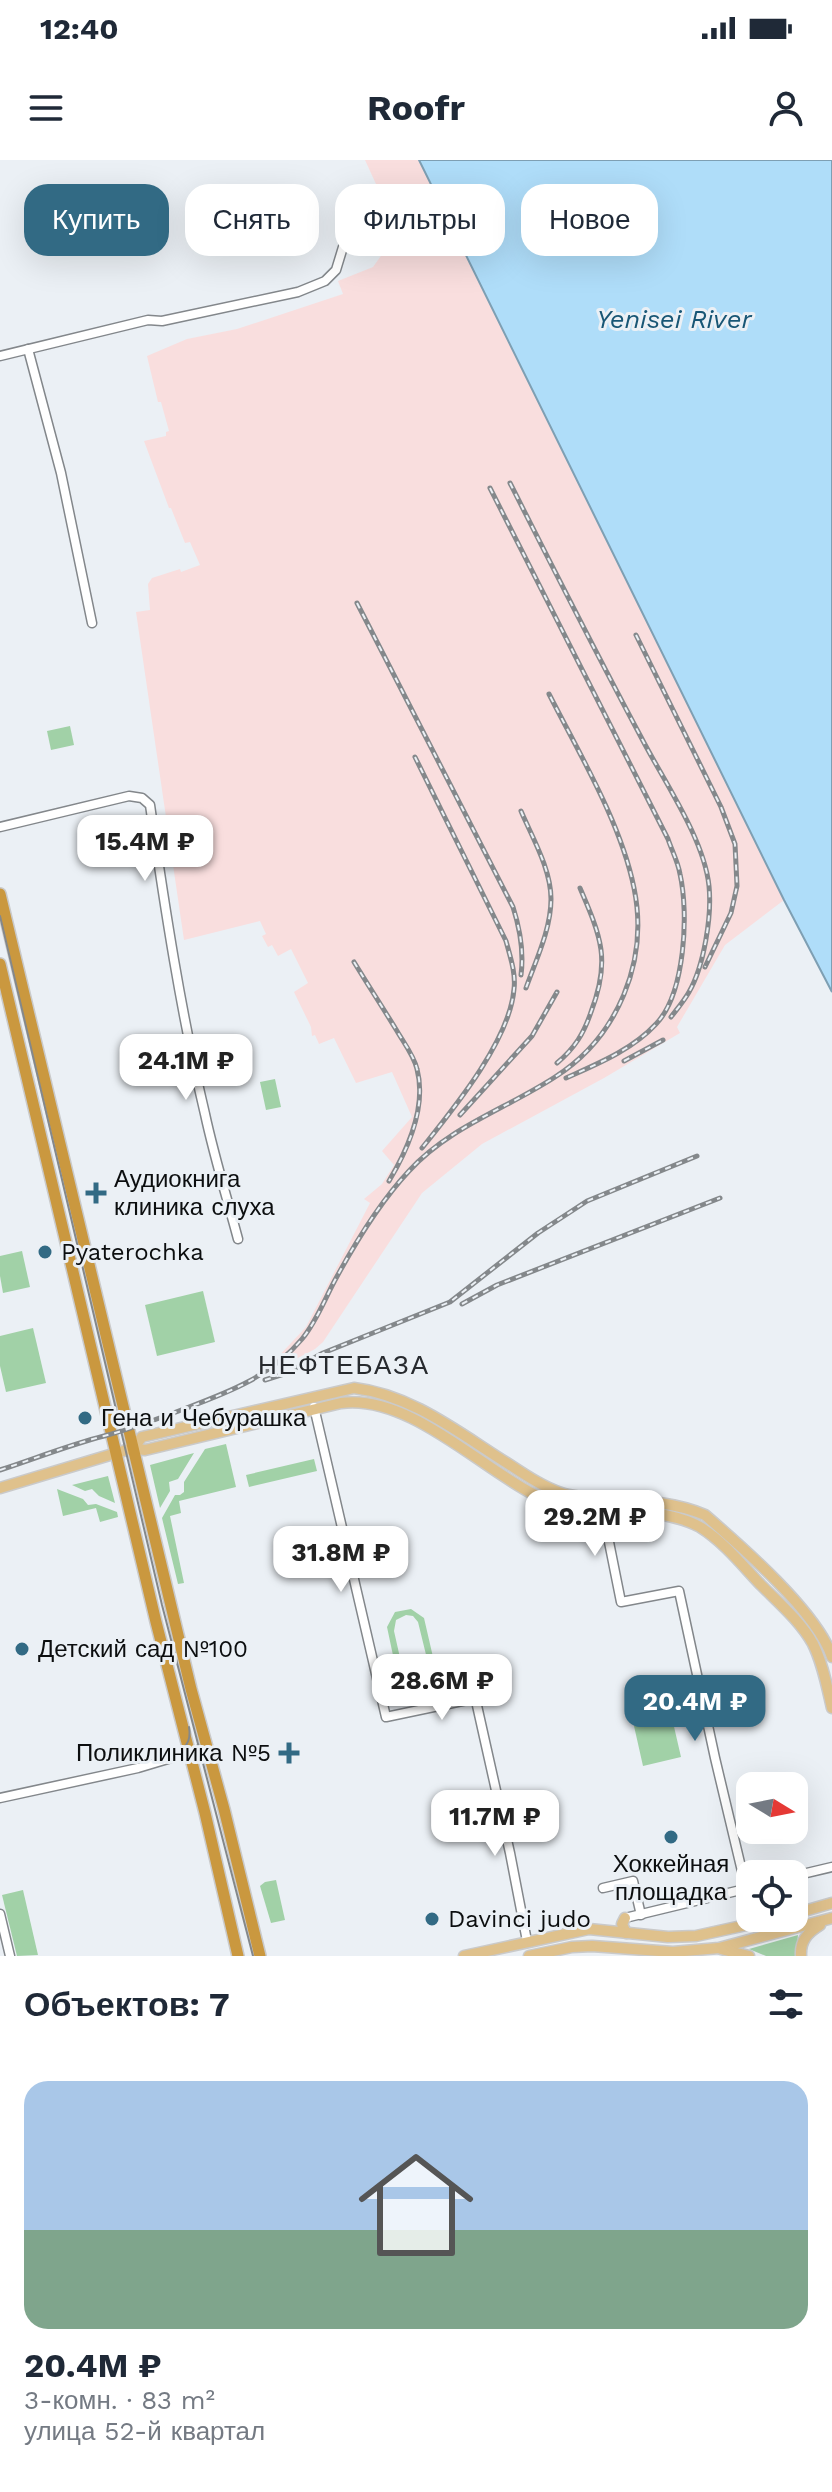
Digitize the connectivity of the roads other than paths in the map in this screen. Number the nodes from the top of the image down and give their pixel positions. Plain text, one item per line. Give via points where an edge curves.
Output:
1 (340, 256) edge
2 (28, 349) junction
3 (0, 356) edge
4 (92, 623) dead end
5 (0, 827) edge
6 (0, 894) edge
7 (0, 964) edge
8 (238, 1239) dead end
9 (314, 1404) junction
10 (133, 1448) junction
11 (117, 1452) junction
12 (0, 1488) edge
13 (602, 1507) junction
14 (662, 1508) junction
15 (809, 1627) junction
16 (832, 1657) edge
17 (832, 1708) edge
18 (208, 1747) junction
19 (184, 1755) junction
20 (0, 1798) edge
21 (741, 1860) edge
22 (832, 1867) edge
23 (808, 1873) edge
24 (603, 1888) dead end
25 (736, 1891) edge
26 (830, 1904) edge
27 (808, 1910) edge
28 (0, 1914) edge
29 (641, 1915) junction
30 (625, 1918) joint
31 (832, 1918) edge
32 (736, 1927) edge
33 (626, 1933) junction
34 (527, 1941) junction
35 (719, 1948) junction
36 (573, 1951) edge
37 (10, 1956) edge
38 (238, 1956) edge
39 (260, 1956) edge
40 (464, 1956) edge
41 (529, 1956) edge
42 (749, 1956) edge
43 (801, 1956) edge

1 - 2 street via 325,281 298,292
2 - 3 street
2 - 4 street
5 - 8 street via 129,796 150,805 205,1117
6 - 10 highway
7 - 11 highway
9 - 10 main road via 145,1450
9 - 13 main road via 354,1402 398,1413 534,1494 563,1505
9 - 14 main road via 354,1388 372,1390 429,1414 563,1493
9 - 34 street via 386,1717 476,1701
10 - 11 main road
10 - 18 highway
11 - 12 main road
11 - 19 highway
13 - 14 main road
13 - 21 street via 621,1602 679,1591
14 - 15 main road via 724,1538 798,1604
15 - 16 main road via 825,1640
15 - 17 main road
18 - 19 street
18 - 39 highway
19 - 20 street
19 - 38 highway
22 - 23 street
24 - 29 street via 633,1881
25 - 29 street
26 - 27 main road
28 - 37 street
29 - 30 street
30 - 33 main road
31 - 35 main road
31 - 43 main road via 809,1931
32 - 33 main road via 696,1936
33 - 34 main road via 589,1929
34 - 40 main road
35 - 36 main road via 673,1952 592,1946
35 - 42 main road
36 - 41 main road

